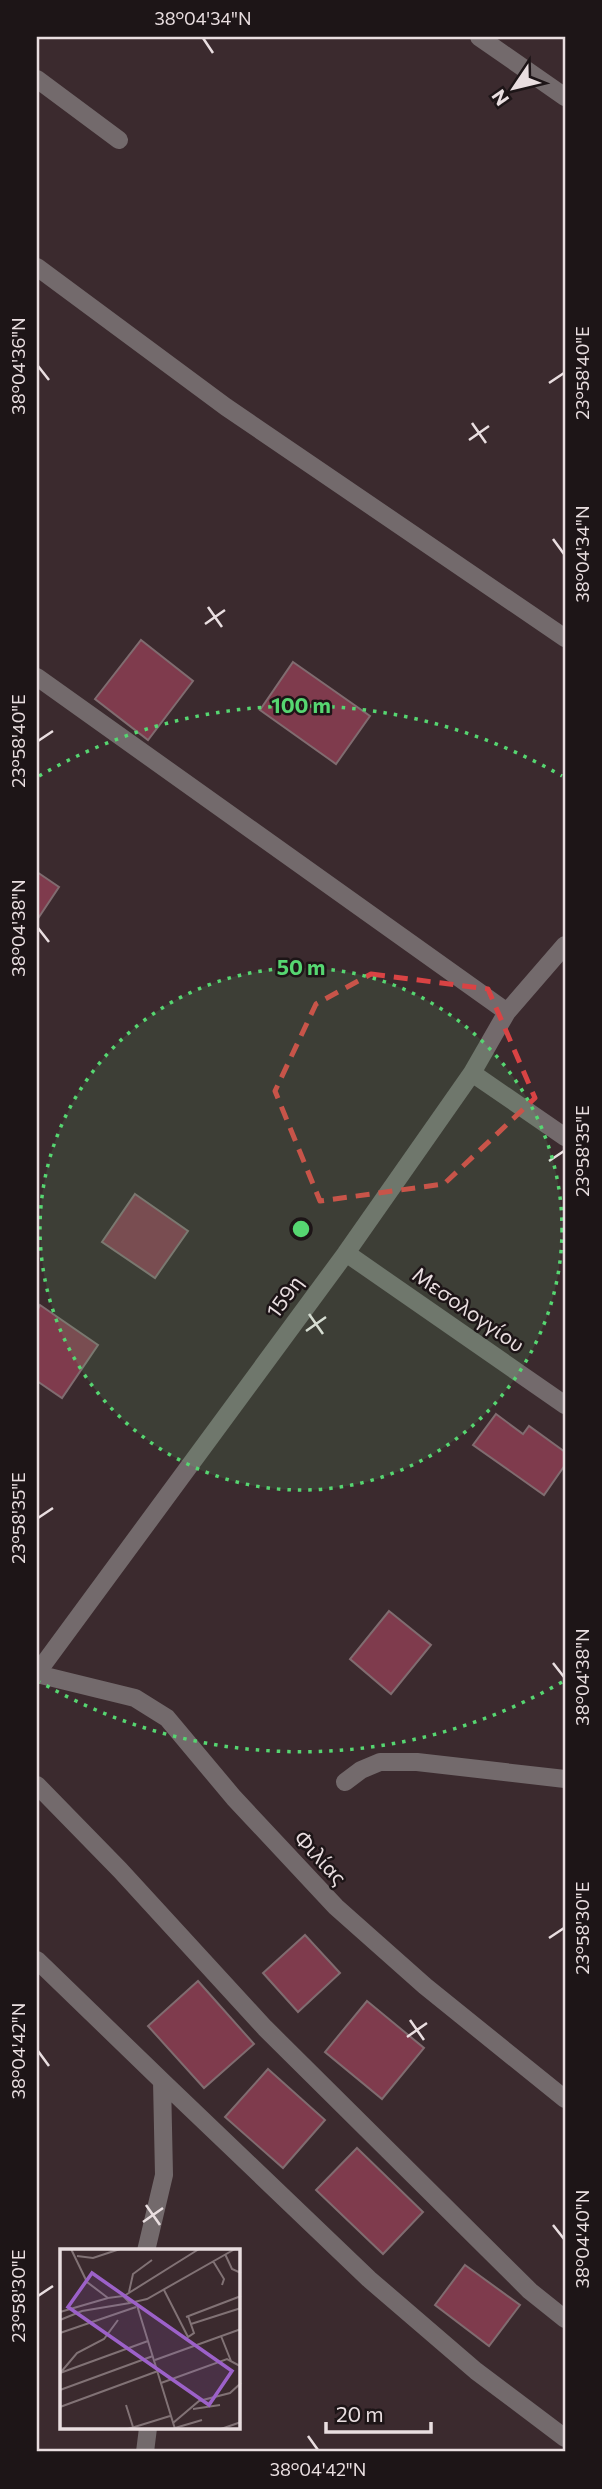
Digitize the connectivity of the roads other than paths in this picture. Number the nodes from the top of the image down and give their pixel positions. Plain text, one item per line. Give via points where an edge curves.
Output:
1 (479, 37) edge
2 (37, 79) edge
3 (565, 97) edge
4 (119, 140) dead end
5 (37, 267) edge
6 (565, 638) edge
7 (37, 677) edge
8 (565, 945) edge
9 (508, 1012) junction
10 (472, 1073) junction
11 (565, 1137) edge
12 (346, 1253) junction
13 (565, 1405) edge
14 (37, 1674) edge
15 (565, 1779) edge
16 (345, 1782) dead end
17 (37, 1785) edge
18 (37, 1960) edge
19 (162, 2081) junction
20 (565, 2099) edge
21 (146, 2249) edge
22 (565, 2319) edge
23 (148, 2430) edge
24 (565, 2438) edge
25 (145, 2452) edge

1 - 3 street
2 - 4 street
5 - 6 street via 226,407
7 - 9 street
8 - 9 street, 159η
9 - 10 street, 159η
10 - 11 street
10 - 12 street, 159η
12 - 13 street, Μεσολογγίου
12 - 14 street, 159η
14 - 20 street, Φιλίας via 135,1698 167,1718 336,1907
15 - 16 street via 380,1762
17 - 22 street via 265,2028 530,2291
18 - 19 street
19 - 21 street via 164,2175
19 - 24 street via 369,2279 476,2371
23 - 25 street

